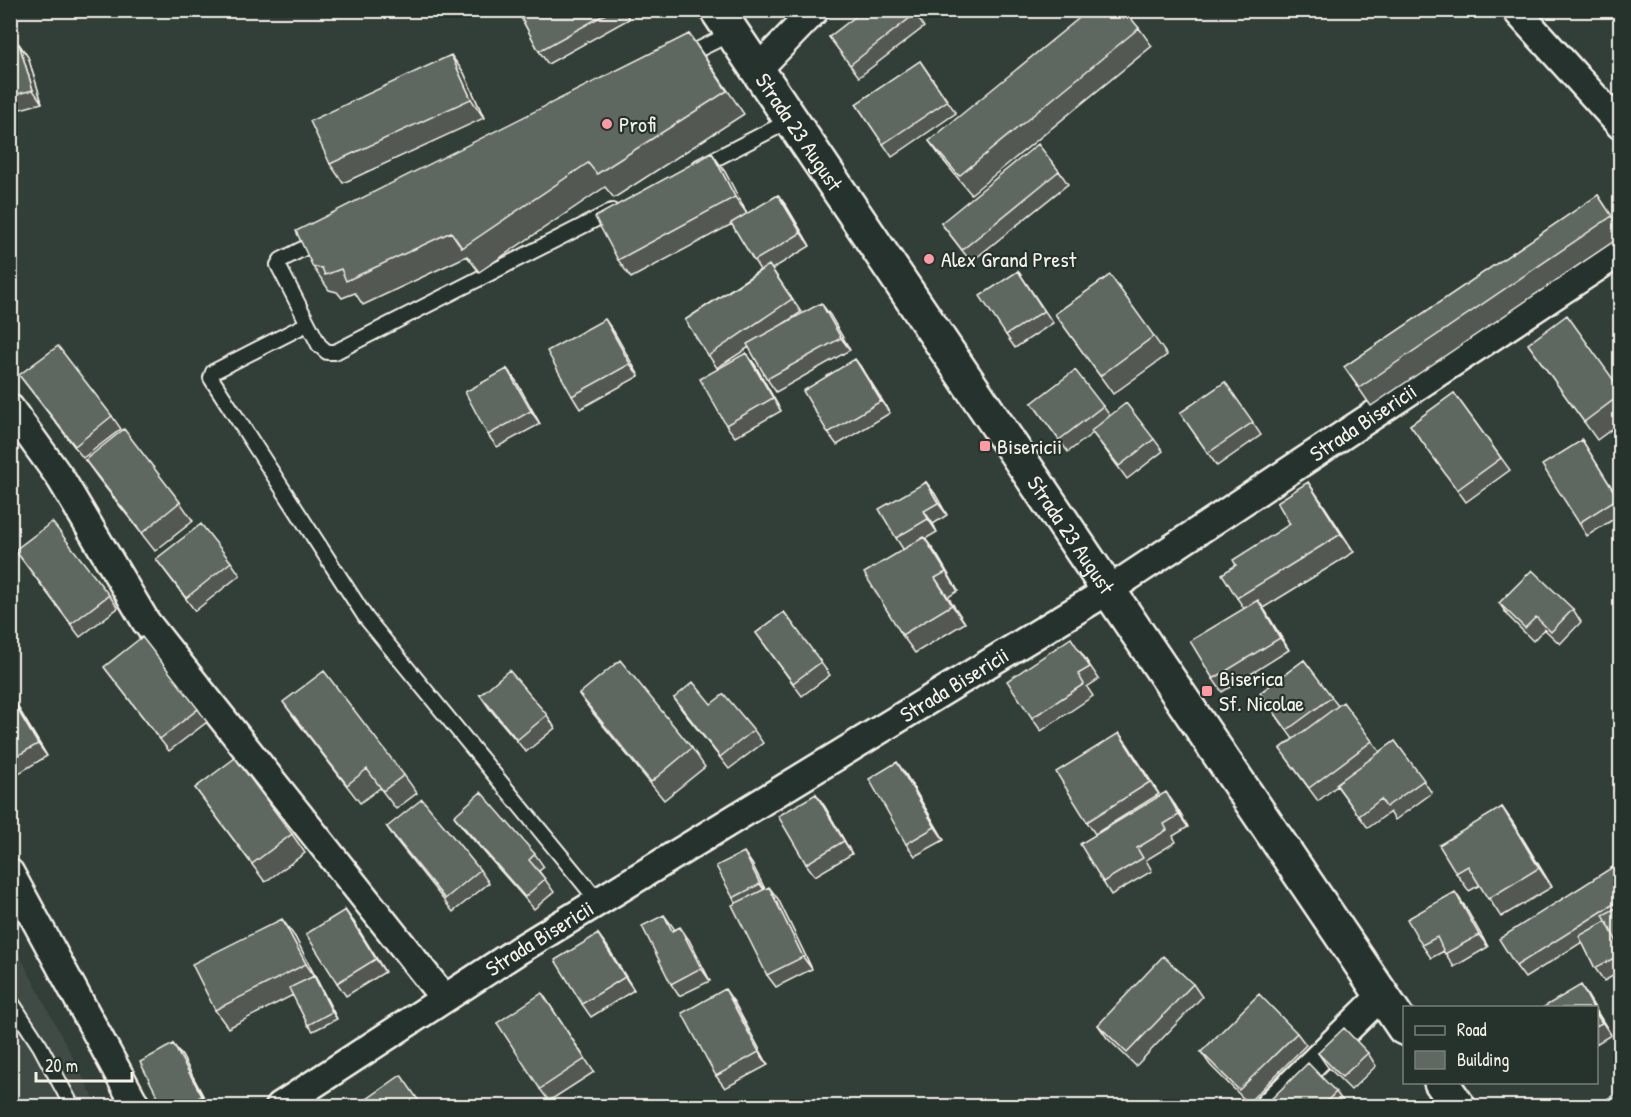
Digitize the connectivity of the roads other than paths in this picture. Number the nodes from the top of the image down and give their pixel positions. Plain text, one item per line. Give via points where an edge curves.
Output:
1 (815, 10) edge
2 (1516, 10) edge
3 (725, 22) edge
4 (669, 64) edge
5 (757, 70) junction
6 (790, 120) junction
7 (1620, 125) edge
8 (685, 174) edge
9 (621, 206) edge
10 (334, 233) edge
11 (1620, 252) edge
12 (307, 324) junction
13 (10, 408) edge
14 (1108, 590) junction
15 (10, 873) edge
16 (598, 901) junction
17 (1382, 995) junction
18 (444, 998) junction
19 (10, 1000) edge
20 (1403, 1026) edge
21 (1443, 1084) edge
22 (72, 1107) edge
23 (136, 1107) edge
24 (280, 1107) edge
25 (1269, 1107) edge
26 (1458, 1107) edge

1 - 5 street
2 - 7 street
3 - 4 lane
3 - 5 main road, Strada 23 August
5 - 6 main road, Strada 23 August
6 - 8 lane
6 - 14 main road, Strada 23 August
9 - 12 lane via 335,352 327,352 319,345
10 - 12 lane via 278,265
11 - 14 street, Strada Bisericii
12 - 16 lane via 213,372 211,378 366,618
13 - 18 street via 62,479 146,622
14 - 16 street, Strada Bisericii
14 - 17 main road, Strada 23 August
15 - 23 street
16 - 18 street, Strada Bisericii
17 - 20 main road, Strada 23 August
17 - 25 street
18 - 24 street, Strada Bisericii
19 - 22 lane
21 - 26 main road

